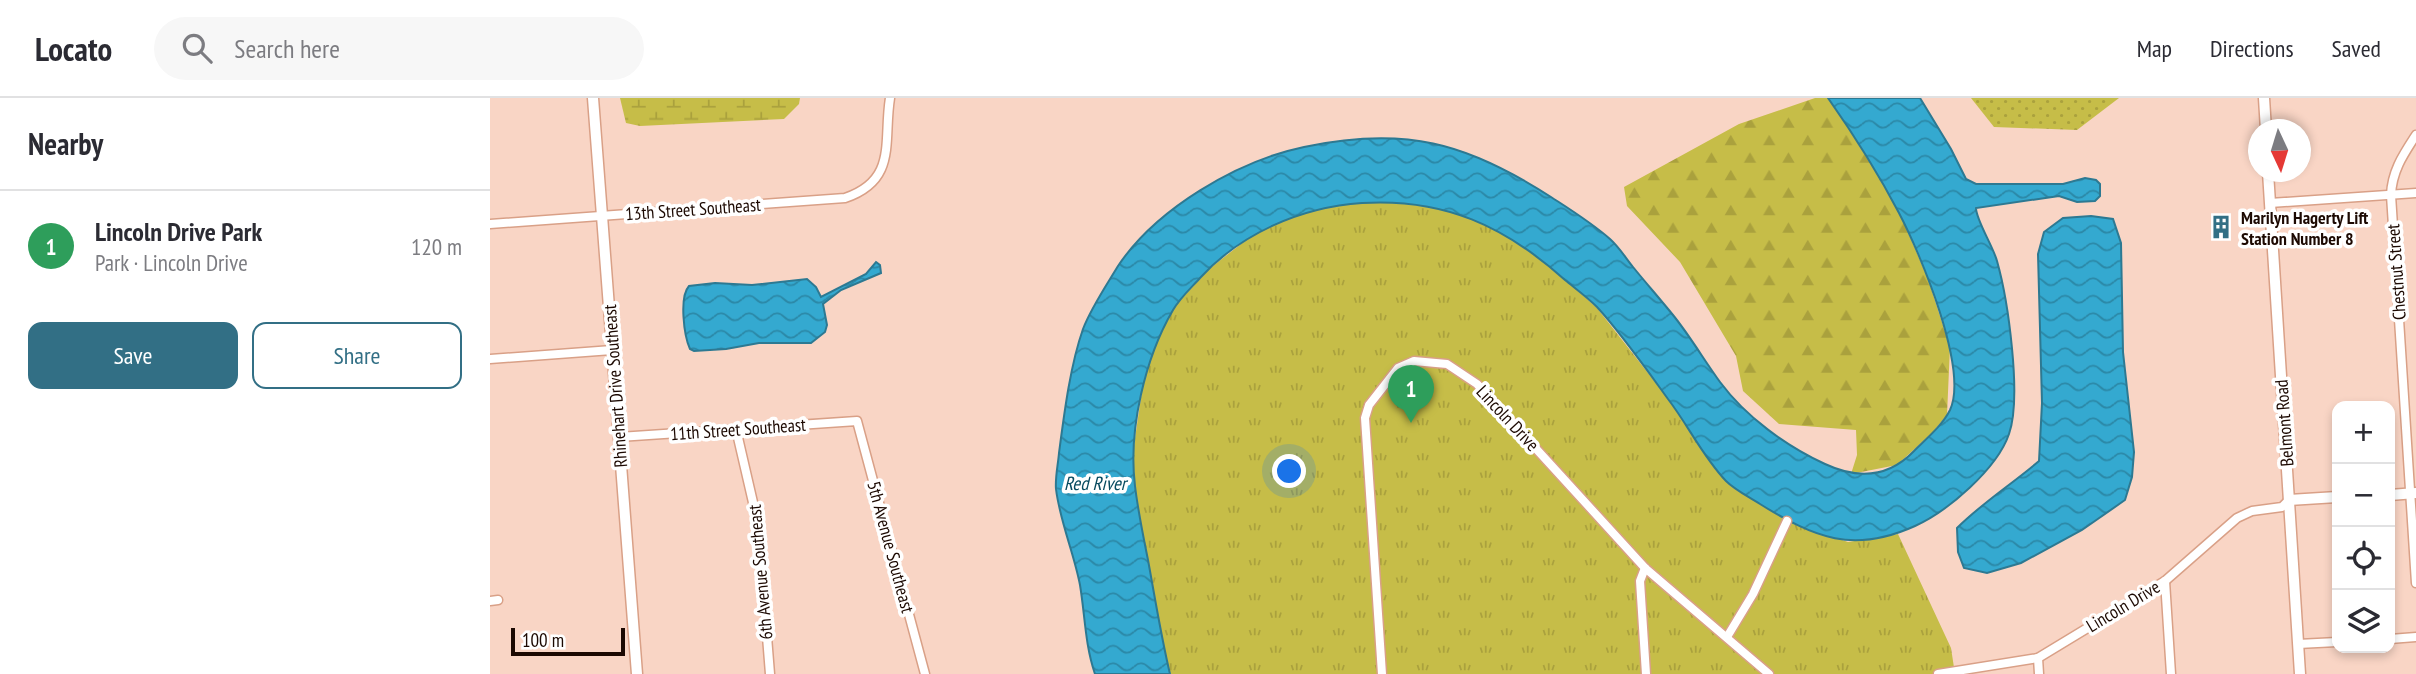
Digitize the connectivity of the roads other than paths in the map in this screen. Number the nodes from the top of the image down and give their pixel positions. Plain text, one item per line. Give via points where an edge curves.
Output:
1 (593, 98) edge
2 (890, 98) edge
3 (2264, 98) edge
4 (2265, 119) edge
5 (2416, 135) edge
6 (2269, 182) edge
7 (2416, 192) edge
8 (2391, 195) junction
9 (2270, 203) junction
10 (602, 216) junction
11 (490, 224) edge
12 (612, 350) junction
13 (490, 359) edge
14 (857, 421) joint
15 (736, 429) junction
16 (619, 438) junction
17 (2413, 493) edge
18 (2395, 495) edge
19 (2332, 498) edge
20 (2289, 500) junction
21 (1787, 521) dead end
22 (1645, 568) junction
23 (2165, 581) junction
24 (2416, 583) edge
25 (1727, 637) junction
26 (2416, 637) edge
27 (2395, 639) edge
28 (2332, 642) edge
29 (2298, 644) junction
30 (2038, 658) junction
31 (637, 674) edge
32 (769, 674) edge
33 (925, 674) edge
34 (1382, 674) edge
35 (1646, 674) edge
36 (1769, 674) edge
37 (1938, 674) edge
38 (2039, 674) edge
39 (2171, 674) edge
40 (2300, 674) edge

1 - 10 street, Rhinehart Drive Southeast
2 - 10 street, 13th Street Southeast via 883,167 866,188 845,198
3 - 4 street
5 - 8 street, Chestnut Street via 2397,166
6 - 9 street, Belmont Road
7 - 8 street
8 - 9 street
8 - 17 street, Chestnut Street
9 - 20 street, Belmont Road
10 - 11 street, 13th Street Southeast
10 - 12 street, Rhinehart Drive Southeast
12 - 13 street
12 - 16 street, Rhinehart Drive Southeast
14 - 15 street, 11th Street Southeast
14 - 33 street, 5th Avenue Southeast
15 - 16 street, 11th Street Southeast
15 - 32 street, 6th Avenue Southeast via 758,524
16 - 31 street, Rhinehart Drive Southeast
17 - 18 street
17 - 24 street, Chestnut Street
19 - 20 street
20 - 23 street, Lincoln Drive via 2282,507 2237,518
20 - 29 street, Belmont Road
21 - 25 street
22 - 25 street, Lincoln Drive
22 - 34 street, Lincoln Drive via 1477,384 1447,364 1414,361 1398,368 1368,405 1365,418
22 - 35 street via 1640,582
23 - 30 street, Lincoln Drive
23 - 39 street
25 - 36 street, Lincoln Drive
26 - 27 street
28 - 29 street
29 - 40 street, Belmont Road
30 - 37 street, Lincoln Drive
30 - 38 street

